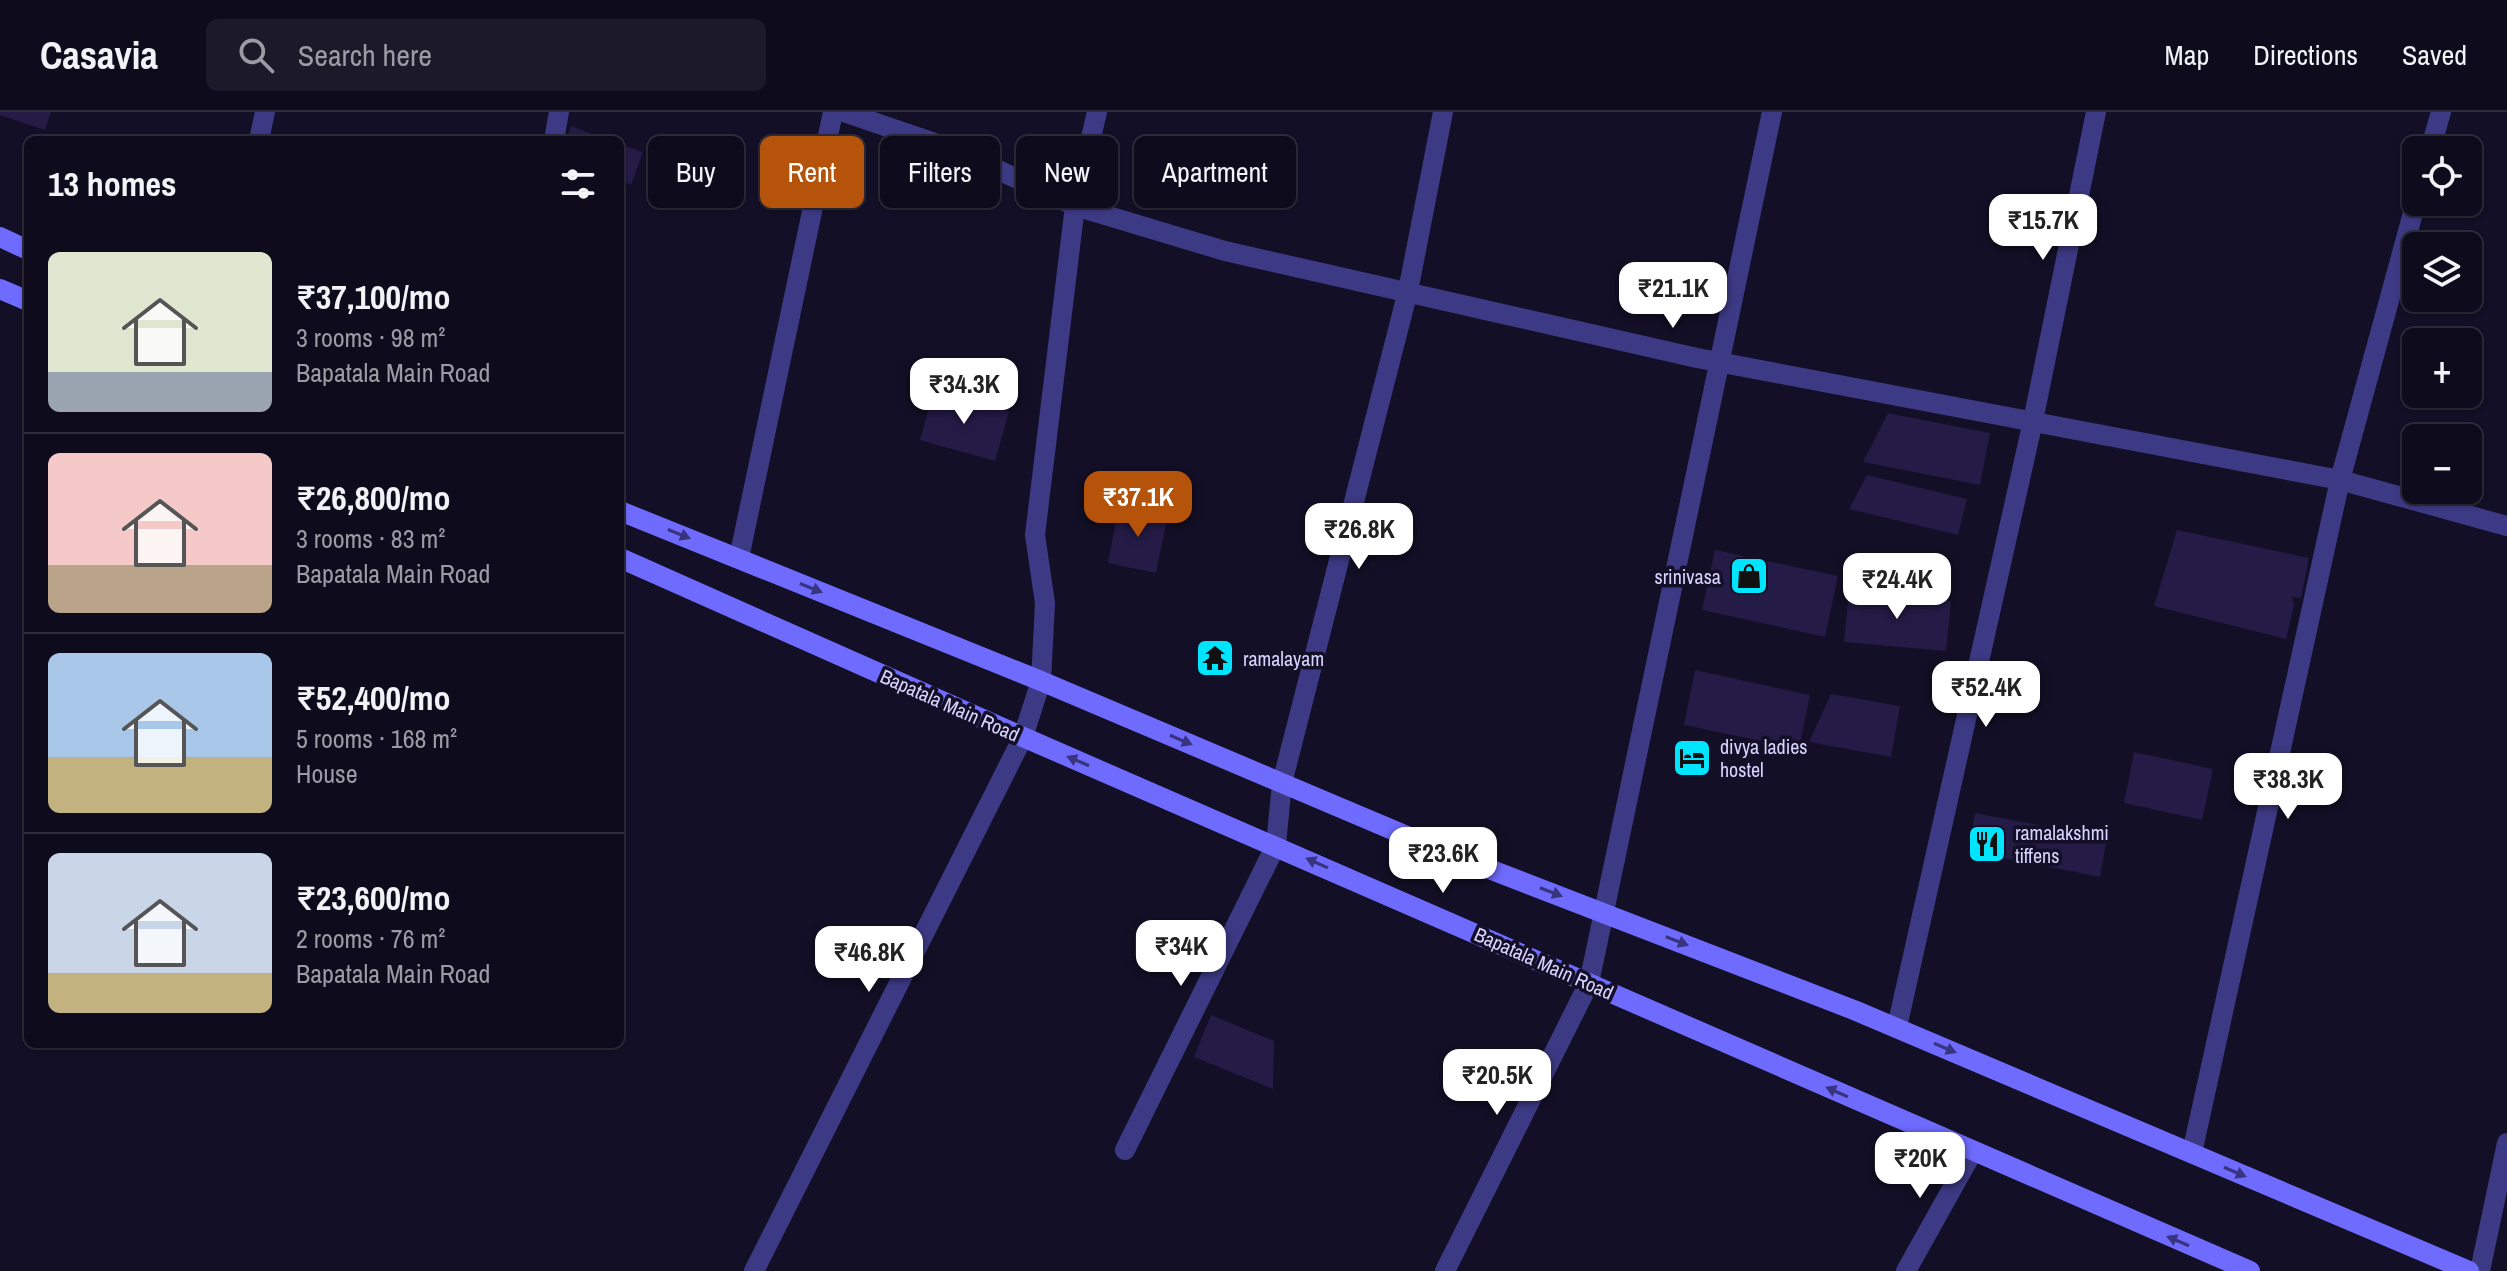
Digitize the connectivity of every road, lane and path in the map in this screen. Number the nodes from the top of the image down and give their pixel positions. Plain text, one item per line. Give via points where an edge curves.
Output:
1 (265, 112) edge
2 (559, 112) edge
3 (833, 112) edge
4 (844, 112) edge
5 (1097, 112) edge
6 (1443, 112) edge
7 (1772, 112) edge
8 (2096, 112) edge
9 (2441, 112) edge
10 (260, 136) edge
11 (555, 136) edge
12 (1091, 136) edge
13 (2434, 136) edge
14 (1016, 178) edge
15 (1075, 208) edge
16 (1082, 208) edge
17 (2412, 216) edge
18 (0, 237) edge
19 (24, 248) edge
20 (0, 289) edge
21 (1408, 291) junction
22 (24, 299) edge
23 (1721, 363) junction
24 (2033, 421) junction
25 (2340, 480) junction
26 (624, 513) edge
27 (2507, 526) edge
28 (739, 558) junction
29 (624, 560) edge
30 (1041, 681) junction
31 (1023, 737) junction
32 (1282, 783) junction
33 (1276, 845) junction
34 (1604, 913) junction
35 (1589, 983) junction
36 (1897, 1027) junction
37 (2507, 1143) edge
38 (1125, 1150) dead end
39 (1973, 1151) junction
40 (2192, 1153) junction
41 (754, 1271) edge
42 (1445, 1271) edge
43 (1906, 1271) edge
44 (2250, 1271) edge
45 (2469, 1271) edge
46 (2480, 1271) edge

1 - 10 street
2 - 11 street
3 - 28 street
4 - 14 street via 958,151
5 - 12 street
6 - 21 street
7 - 23 street
8 - 24 street
9 - 13 street
15 - 30 street via 1035,535 1045,603
16 - 21 street via 1225,251
17 - 25 street
18 - 19 main road
20 - 22 main road
21 - 23 street
21 - 32 street
23 - 24 street
23 - 34 street
24 - 25 street
24 - 36 street
25 - 27 street
25 - 40 street
26 -> 28 main road
28 -> 30 main road
29 - 31 main road, Bapatala Main Road
30 - 31 street
30 -> 32 main road
33 -> 31 main road, Bapatala Main Road
31 - 41 street
32 - 33 street
32 -> 34 main road
35 -> 33 main road, Bapatala Main Road
33 - 38 street
34 - 35 street
34 -> 36 main road
39 -> 35 main road, Bapatala Main Road
35 - 42 street
36 -> 40 main road
37 - 46 street
39 - 43 street
44 -> 39 main road, Bapatala Main Road
40 -> 45 main road

